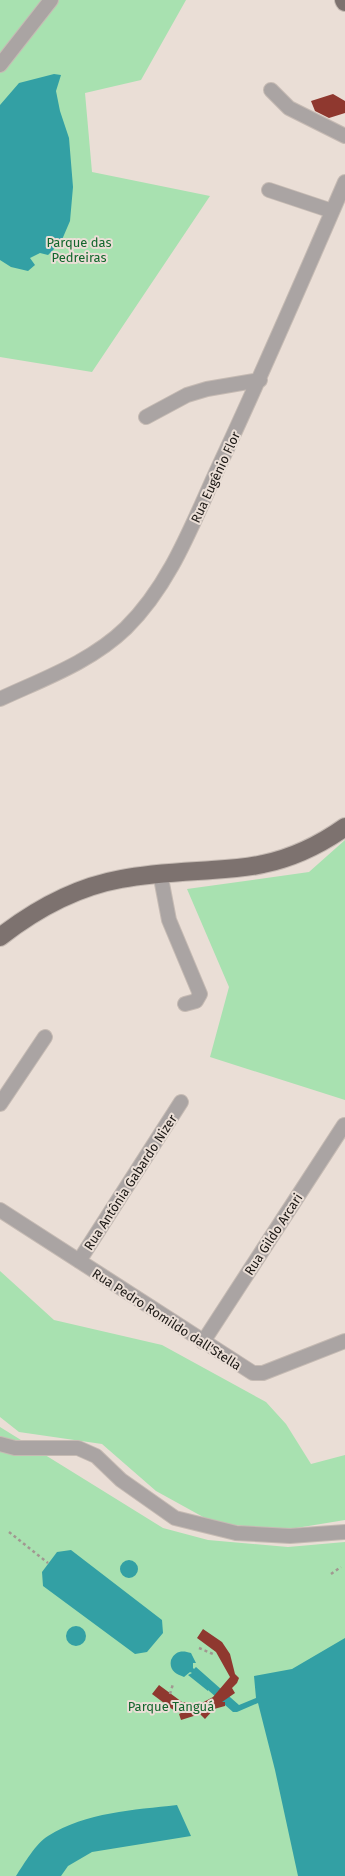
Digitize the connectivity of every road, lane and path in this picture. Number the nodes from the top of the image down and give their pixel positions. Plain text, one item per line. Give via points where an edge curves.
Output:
1 (52, 0) edge
2 (0, 65) edge
3 (271, 90) dead end
4 (345, 136) edge
5 (345, 182) edge
6 (270, 190) dead end
7 (332, 211) junction
8 (260, 380) junction
9 (146, 417) dead end
10 (0, 699) edge
11 (345, 827) edge
12 (160, 873) junction
13 (0, 937) edge
14 (185, 1004) dead end
15 (45, 1037) dead end
16 (2, 1099) edge
17 (181, 1102) dead end
18 (344, 1125) dead end
19 (0, 1210) edge
20 (79, 1261) junction
21 (345, 1341) edge
22 (203, 1342) junction
23 (0, 1444) edge
24 (9, 1532) dead end
25 (345, 1532) edge
26 (48, 1563) dead end
27 (341, 1567) dead end
28 (331, 1574) dead end
29 (198, 1648) dead end
30 (213, 1654) dead end
31 (173, 1684) dead end
32 (170, 1694) dead end

1 - 2 street
3 - 4 street via 289,108
5 - 7 street, Rua Eugênio Flor
6 - 7 street
7 - 8 street, Rua Eugênio Flor
8 - 9 street via 187,395
8 - 10 street, Rua Eugênio Flor via 184,542 161,586 148,604 106,645
11 - 12 main road via 312,847 263,864 243,868
12 - 13 main road via 120,879 80,890 42,907
12 - 14 street via 169,920 200,994 196,1001
15 - 16 street
17 - 20 street, Rua Antônia Gabardo Nizer
18 - 22 street, Rua Gildo Arcari
19 - 20 street, Rua Pedro Romildo dall'Stella
20 - 22 street, Rua Pedro Romildo dall'Stella
21 - 22 street, Rua Pedro Romildo dall'Stella via 259,1374 247,1371
23 - 25 street via 15,1448 78,1448 96,1456 121,1480 175,1518 236,1533 290,1536
24 - 26 path
27 - 28 path
29 - 30 path
31 - 32 path

